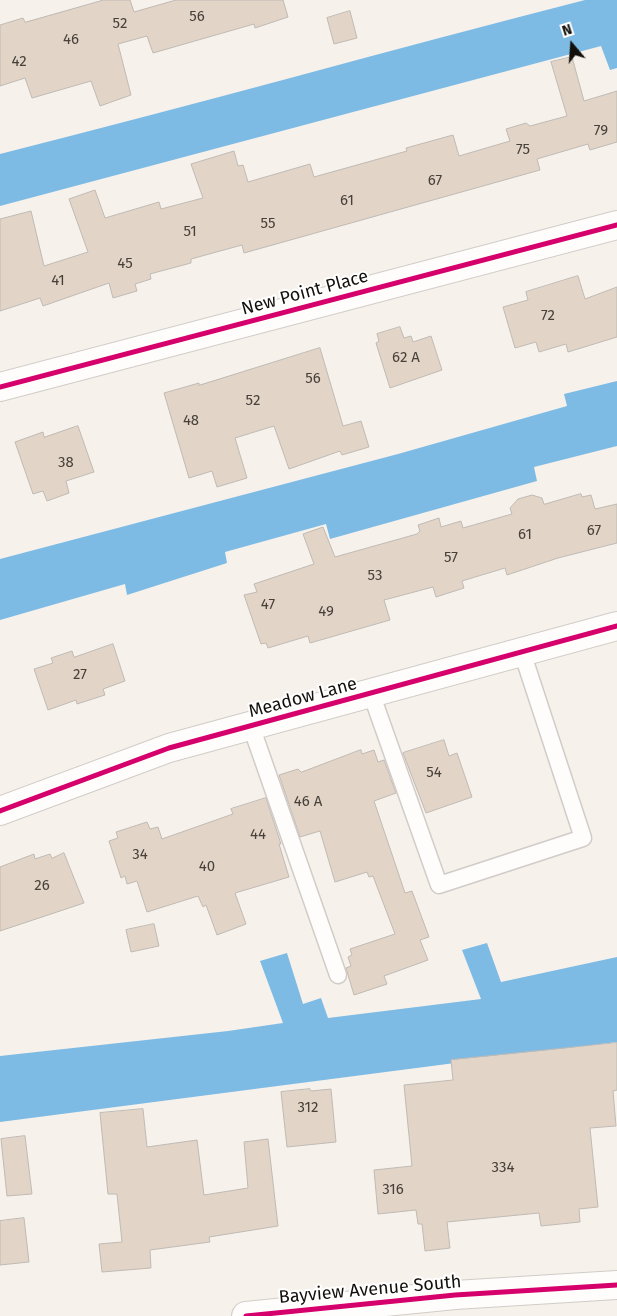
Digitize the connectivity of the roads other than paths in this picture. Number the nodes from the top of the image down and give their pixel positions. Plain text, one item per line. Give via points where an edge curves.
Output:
1 (617, 225) edge
2 (0, 387) edge
3 (617, 626) edge
4 (522, 652) junction
5 (371, 693) junction
6 (251, 726) junction
7 (0, 811) edge
8 (338, 975) dead end
9 (617, 1285) edge
10 (454, 1306) edge
11 (246, 1316) edge

1 - 2 street, New Point Place
3 - 4 street, Meadow Lane
4 - 5 street, Meadow Lane
4 - 5 lane via 583,838 439,885
5 - 6 street, Meadow Lane
6 - 7 street, Meadow Lane via 169,748
6 - 8 lane
9 - 10 street, Bayview Avenue South
10 - 11 street, Bayview Avenue South

